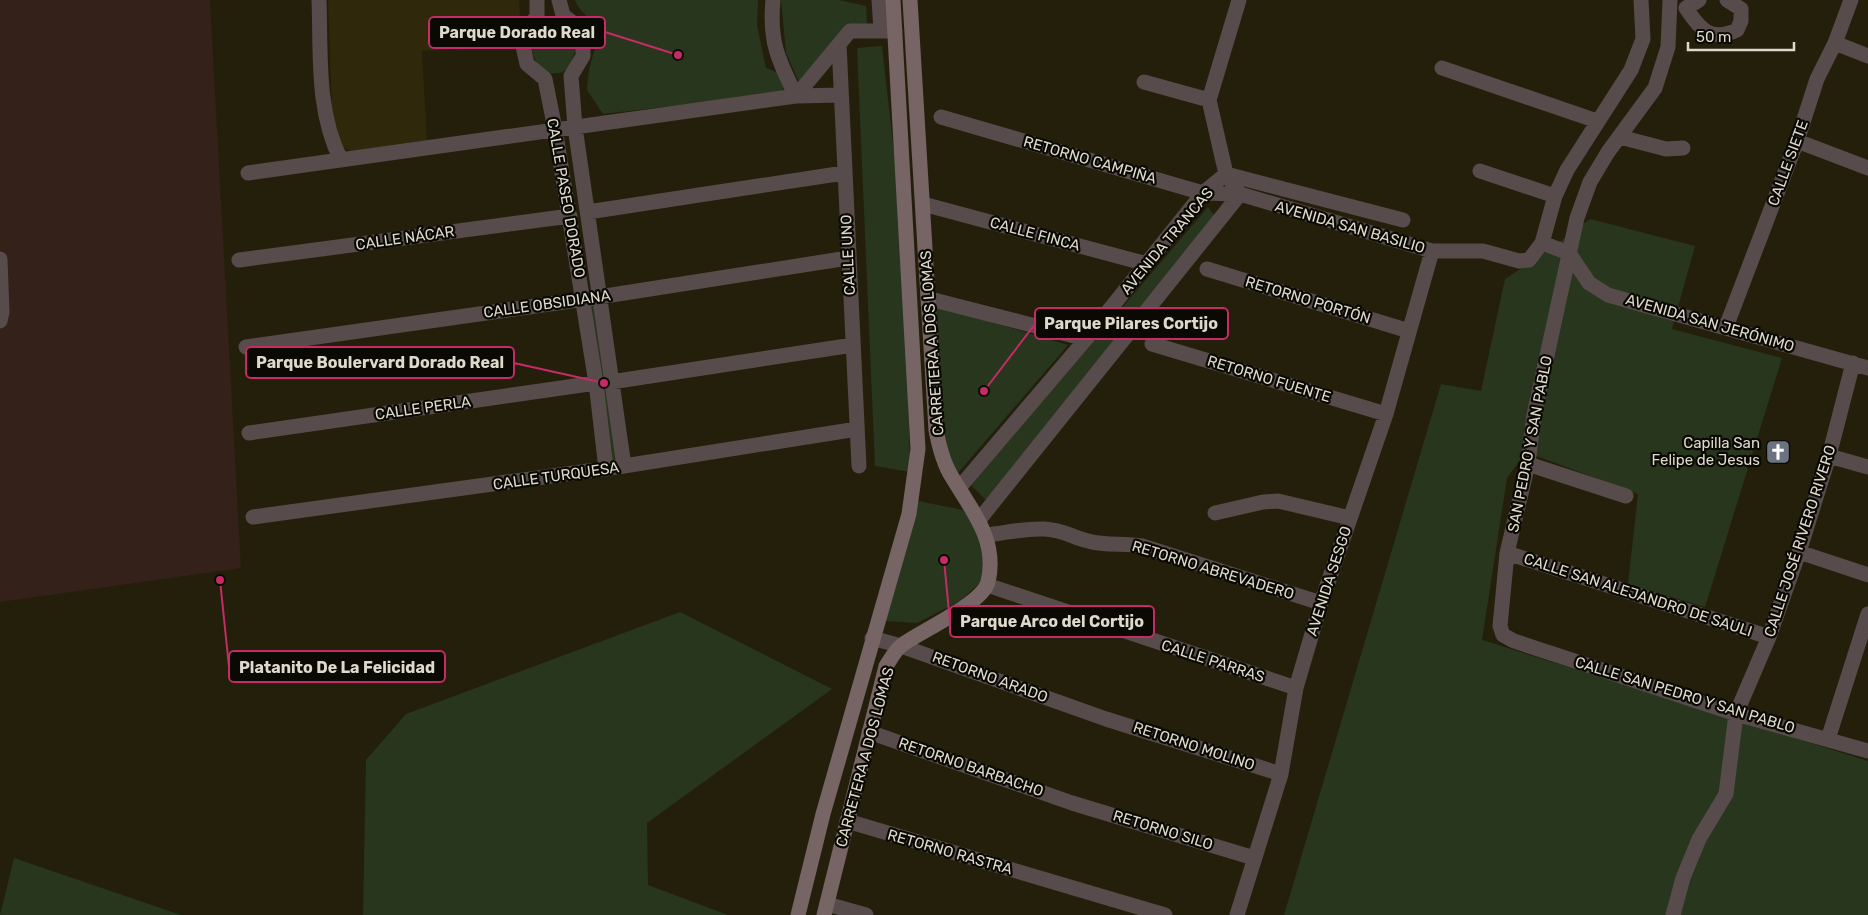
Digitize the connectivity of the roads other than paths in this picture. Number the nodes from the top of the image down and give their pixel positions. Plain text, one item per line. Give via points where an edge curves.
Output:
1 (318, 0) edge
2 (537, 0) edge
3 (559, 0) edge
4 (773, 0) edge
5 (879, 0) edge
6 (893, 0) edge
7 (910, 0) edge
8 (1239, 0) edge
9 (1641, 0) edge
10 (1699, 0) edge
11 (1727, 0) edge
12 (1851, 0) edge
13 (1667, 1) edge
14 (1686, 8) junction
15 (563, 15) junction
16 (537, 17) junction
17 (888, 30) junction
18 (1835, 43) junction
19 (839, 44) junction
20 (1868, 56) edge
21 (1442, 68) dead end
22 (571, 76) junction
23 (545, 79) junction
24 (1144, 82) dead end
25 (840, 95) junction
26 (796, 96) junction
27 (1209, 100) junction
28 (916, 101) junction
29 (899, 102) junction
30 (942, 117) dead end
31 (1597, 120) junction
32 (575, 127) junction
33 (555, 129) junction
34 (1620, 137) junction
35 (1797, 141) junction
36 (1683, 148) dead end
37 (341, 160) junction
38 (1868, 168) edge
39 (1480, 171) dead end
40 (248, 173) dead end
41 (844, 173) junction
42 (1226, 174) junction
43 (1203, 193) junction
44 (1240, 194) junction
45 (1555, 196) junction
46 (923, 204) junction
47 (588, 212) junction
48 (570, 216) junction
49 (1403, 220) dead end
50 (1542, 243) junction
51 (1432, 251) junction
52 (1569, 253) junction
53 (848, 258) junction
54 (0, 259) edge
55 (239, 260) dead end
56 (1148, 264) junction
57 (1207, 269) dead end
58 (591, 298) junction
59 (930, 299) junction
60 (0, 321) edge
61 (1726, 327) junction
62 (1409, 331) junction
63 (1086, 339) junction
64 (1152, 344) dead end
65 (853, 345) junction
66 (246, 347) dead end
67 (1853, 363) junction
68 (1868, 368) edge
69 (603, 382) junction
70 (1386, 414) junction
71 (857, 429) junction
72 (249, 433) dead end
73 (1829, 456) junction
74 (1528, 464) junction
75 (624, 466) junction
76 (859, 466) dead end
77 (1868, 467) edge
78 (606, 468) junction
79 (959, 488) junction
80 (1626, 496) dead end
81 (1215, 513) dead end
82 (253, 517) dead end
83 (1350, 518) junction
84 (979, 520) junction
85 (986, 535) junction
86 (1799, 552) junction
87 (1507, 553) junction
88 (1868, 575) edge
89 (987, 585) junction
90 (1321, 603) junction
91 (1868, 614) edge
92 (1503, 635) joint
93 (1769, 637) junction
94 (872, 638) junction
95 (901, 646) junction
96 (1296, 688) junction
97 (1736, 714) junction
98 (1106, 718) joint
99 (869, 732) junction
100 (1828, 739) junction
101 (1868, 751) edge
102 (1281, 774) junction
103 (1072, 803) joint
104 (846, 821) junction
105 (1254, 858) junction
106 (826, 909) edge
107 (798, 915) edge
108 (866, 915) edge
109 (1165, 915) edge
110 (1236, 915) edge
111 (1673, 915) edge

1 - 37 street via 324,113
2 - 16 street
3 - 15 street
4 - 26 street via 771,21 776,54
5 - 17 street
6 - 17 main road, CARRETERA A DOS LOMAS
7 - 28 main road, CARRETERA A DOS LOMAS
8 - 27 street
9 - 31 street via 1643,38 1631,70
10 - 14 street
11 - 14 street via 1741,9 1738,30 1728,34 1704,32
12 - 18 street, CALLE SIETE
13 - 14 street
13 - 34 street, SAN PEDRO Y SAN PABLO via 1668,47 1655,88
15 - 16 street
15 - 22 street via 578,27 583,40 582,56
16 - 23 street via 527,27 523,46 527,64
17 - 19 street via 850,31
17 - 29 main road, CARRETERA A DOS LOMAS
18 - 20 street
18 - 35 street, CALLE SIETE via 1817,79
19 - 25 street, CALLE UNO
19 - 26 street
21 - 31 street
22 - 23 street
22 - 32 street, CALLE PASEO DORADO
23 - 33 street, CALLE PASEO DORADO
24 - 27 street
25 - 26 street
25 - 41 street, CALLE UNO
26 - 32 street
27 - 42 street
28 - 29 main road
28 - 46 main road, CARRETERA A DOS LOMAS
29 - 94 main road, CARRETERA A DOS LOMAS via 918,449 910,514
30 - 43 street, RETORNO CAMPIÑA
31 - 45 street
32 - 33 street
32 - 47 street, CALLE PASEO DORADO
33 - 37 street
33 - 48 street, CALLE PASEO DORADO
34 - 36 street via 1666,149
34 - 52 street, SAN PEDRO Y SAN PABLO via 1590,182
35 - 38 street
35 - 61 street, CALLE SIETE
37 - 40 street
39 - 45 street
41 - 47 street
41 - 53 street, CALLE UNO
42 - 43 street, AVENIDA TRANCAS
42 - 44 street, AVENIDA TRANCAS
42 - 49 street
43 - 44 street, RETORNO CAMPIÑA
43 - 56 street, AVENIDA TRANCAS
44 - 51 street, AVENIDA SAN BASILIO
44 - 84 street, AVENIDA TRANCAS
45 - 50 street
46 - 56 street, CALLE FINCA
46 - 59 main road, CARRETERA A DOS LOMAS
47 - 58 street, CALLE PASEO DORADO
48 - 55 street, CALLE NÁCAR
48 - 58 street, CALLE PASEO DORADO
50 - 51 street, AVENIDA SAN BASILIO via 1528,260 1519,261 1483,251
50 - 52 street
51 - 62 street, AVENIDA SESGO
52 - 61 street, AVENIDA SAN JERÓNIMO via 1589,283 1608,295
52 - 74 street, SAN PEDRO Y SAN PABLO via 1534,415
53 - 58 street, CALLE OBSIDIANA
53 - 65 street, CALLE UNO
54 - 60 street
56 - 63 street, AVENIDA TRANCAS
57 - 62 street, RETORNO PORTÓN
58 - 66 street, CALLE OBSIDIANA
58 - 69 street, CALLE PASEO DORADO
59 - 63 street
59 - 79 main road, CARRETERA A DOS LOMAS via 936,430 947,467
61 - 67 street, AVENIDA SAN JERÓNIMO
62 - 70 street, AVENIDA SESGO
63 - 79 street, AVENIDA TRANCAS
64 - 70 street, RETORNO FUENTE
65 - 69 street, CALLE PERLA
65 - 71 street, CALLE UNO
67 - 68 street, AVENIDA SAN JERÓNIMO
67 - 73 street, CALLE JOSÉ RIVERO RIVERO
69 - 72 street, CALLE PERLA
69 - 75 street, CALLE PASEO DORADO
69 - 78 street, CALLE PASEO DORADO
70 - 83 street, AVENIDA SESGO
71 - 75 street, CALLE TURQUESA
71 - 76 street, CALLE UNO
73 - 77 street
73 - 86 street, CALLE JOSÉ RIVERO RIVERO
74 - 80 street
74 - 87 street, SAN PEDRO Y SAN PABLO
75 - 78 street, CALLE TURQUESA
78 - 82 street, CALLE TURQUESA
79 - 84 main road, CARRETERA A DOS LOMAS
81 - 83 street via 1278,501
83 - 90 street, AVENIDA SESGO
84 - 85 main road, CARRETERA A DOS LOMAS
85 - 89 main road, CARRETERA A DOS LOMAS via 991,558
85 - 90 street, RETORNO ABREVADERO via 1042,529 1066,531 1086,541 1142,546
86 - 88 street
86 - 93 street, CALLE JOSÉ RIVERO RIVERO
87 - 92 street, SAN PEDRO Y SAN PABLO via 1500,613
87 - 93 street, CALLE SAN ALEJANDRO DE SAULI
89 - 95 main road, CARRETERA A DOS LOMAS via 968,605
89 - 96 street, CALLE PARRAS
90 - 96 street, AVENIDA SESGO
91 - 100 street
92 - 97 street, CALLE SAN PEDRO Y SAN PABLO
93 - 97 street, CALLE JOSÉ RIVERO RIVERO
94 - 95 street, RETORNO ARADO
94 - 107 main road, CARRETERA A DOS LOMAS
95 - 98 street, RETORNO ARADO
95 - 99 main road, CARRETERA A DOS LOMAS via 886,666
96 - 102 street, AVENIDA SESGO
97 - 100 street, CALLE SAN PEDRO Y SAN PABLO
97 - 111 street, CALLE JOSÉ RIVERO RIVERO via 1726,794 1699,839 1683,878
98 - 102 street, RETORNO MOLINO
99 - 103 street, RETORNO BARBACHO
99 - 104 main road, CARRETERA A DOS LOMAS
100 - 101 street, CALLE SAN PEDRO Y SAN PABLO
102 - 105 street, AVENIDA SESGO
103 - 105 street, RETORNO SILO
104 - 106 main road, CARRETERA A DOS LOMAS
104 - 109 street, RETORNO RASTRA
105 - 110 street, AVENIDA SESGO
106 - 108 street

